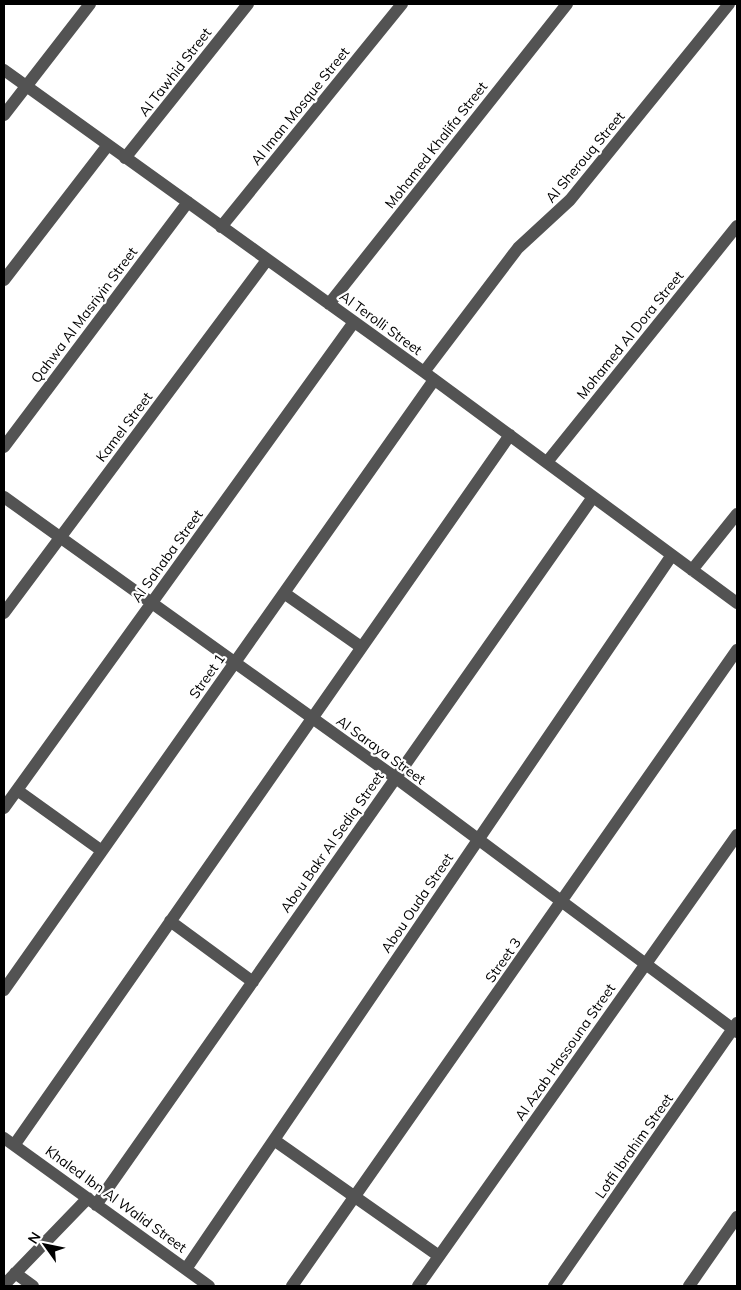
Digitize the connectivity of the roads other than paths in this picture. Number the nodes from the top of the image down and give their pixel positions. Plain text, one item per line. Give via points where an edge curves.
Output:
1 (90, 4) edge
2 (248, 4) edge
3 (402, 4) edge
4 (567, 4) edge
5 (729, 4) edge
6 (4, 70) edge
7 (26, 86) junction
8 (4, 115) edge
9 (108, 145) junction
10 (125, 158) junction
11 (188, 202) junction
12 (737, 226) edge
13 (221, 227) junction
14 (268, 260) junction
15 (4, 280) edge
16 (329, 304) junction
17 (354, 322) junction
18 (429, 376) junction
19 (510, 435) junction
20 (4, 447) edge
21 (547, 462) junction
22 (4, 497) edge
23 (593, 497) junction
24 (737, 514) edge
25 (60, 537) junction
26 (672, 555) junction
27 (692, 570) junction
28 (284, 593) junction
29 (152, 603) junction
30 (737, 603) edge
31 (4, 613) edge
32 (361, 647) junction
33 (737, 650) edge
34 (234, 663) junction
35 (312, 718) junction
36 (396, 778) junction
37 (17, 790) junction
38 (4, 808) edge
39 (737, 836) edge
40 (479, 839) junction
41 (102, 851) junction
42 (562, 901) junction
43 (170, 921) junction
44 (647, 963) junction
45 (253, 982) junction
46 (4, 990) edge
47 (736, 1028) edge
48 (274, 1140) junction
49 (9, 1141) edge
50 (356, 1197) junction
51 (92, 1202) junction
52 (737, 1218) edge
53 (439, 1256) junction
54 (186, 1269) junction
55 (16, 1273) junction
56 (4, 1285) edge
57 (33, 1286) edge
58 (209, 1286) edge
59 (292, 1286) edge
60 (418, 1286) edge
61 (554, 1286) edge
62 (689, 1286) edge

1 - 7 street
2 - 10 street, Al Tawhid Street
3 - 13 street, Al Iman Mosque Street
4 - 16 street, Mohamed Khalifa Street
5 - 18 street, Al Sherouq Street via 570,200 518,248
6 - 7 street, Al Terolli Street
7 - 8 street
7 - 9 street, Al Terolli Street
9 - 10 street, Al Terolli Street
9 - 15 street
10 - 11 street, Al Terolli Street
11 - 13 street, Al Terolli Street
11 - 20 street, Qahwa Al Masriyin Street
12 - 21 street, Mohamed Al Dora Street
13 - 14 street, Al Terolli Street
14 - 16 street, Al Terolli Street
14 - 25 street, Kamel Street
16 - 17 street, Al Terolli Street
17 - 18 street, Al Terolli Street
17 - 29 street, Al Sahaba Street
18 - 19 street, Al Terolli Street
18 - 28 street, Street 1
19 - 21 street, Al Terolli Street
19 - 32 street
21 - 23 street, Al Terolli Street
22 - 25 street, Al Saraya Street
23 - 26 street, Al Terolli Street
23 - 36 street, Abou Bakr Al Sediq Street
24 - 27 street
25 - 29 street, Al Saraya Street
25 - 31 street, Kamel Street
26 - 27 street, Al Terolli Street
26 - 40 street, Abou Ouda Street
27 - 30 street, Al Terolli Street
28 - 32 street
28 - 34 street, Street 1
29 - 34 street, Al Saraya Street
29 - 37 street, Al Sahaba Street
32 - 35 street
33 - 42 street, Street 3
34 - 35 street, Al Saraya Street
34 - 41 street, Street 1
35 - 36 street, Al Saraya Street
35 - 43 street
36 - 40 street, Al Saraya Street
36 - 45 street, Abou Bakr Al Sediq Street
37 - 38 street, Al Sahaba Street
37 - 41 street
39 - 44 street, Al Azab Hassouna Street
40 - 42 street, Al Saraya Street
40 - 48 street, Abou Ouda Street
41 - 46 street, Street 1
42 - 44 street, Al Saraya Street
42 - 50 street, Street 3
43 - 45 street
43 - 49 street
44 - 47 street, Al Saraya Street
44 - 53 street, Al Azab Hassouna Street
45 - 51 street, Abou Bakr Al Sediq Street
47 - 61 street, Lotfi Ibrahim Street
48 - 50 street
48 - 54 street, Abou Ouda Street
49 - 51 street, Khaled Ibn Al Walid Street
50 - 53 street
50 - 59 street, Street 3
51 - 54 street, Khaled Ibn Al Walid Street
51 - 55 street, Abou Bakr Al Sediq Street
52 - 62 street
53 - 60 street, Al Azab Hassouna Street
54 - 58 street, Khaled Ibn Al Walid Street
55 - 56 street, Abou Bakr Al Sediq Street
55 - 57 street

